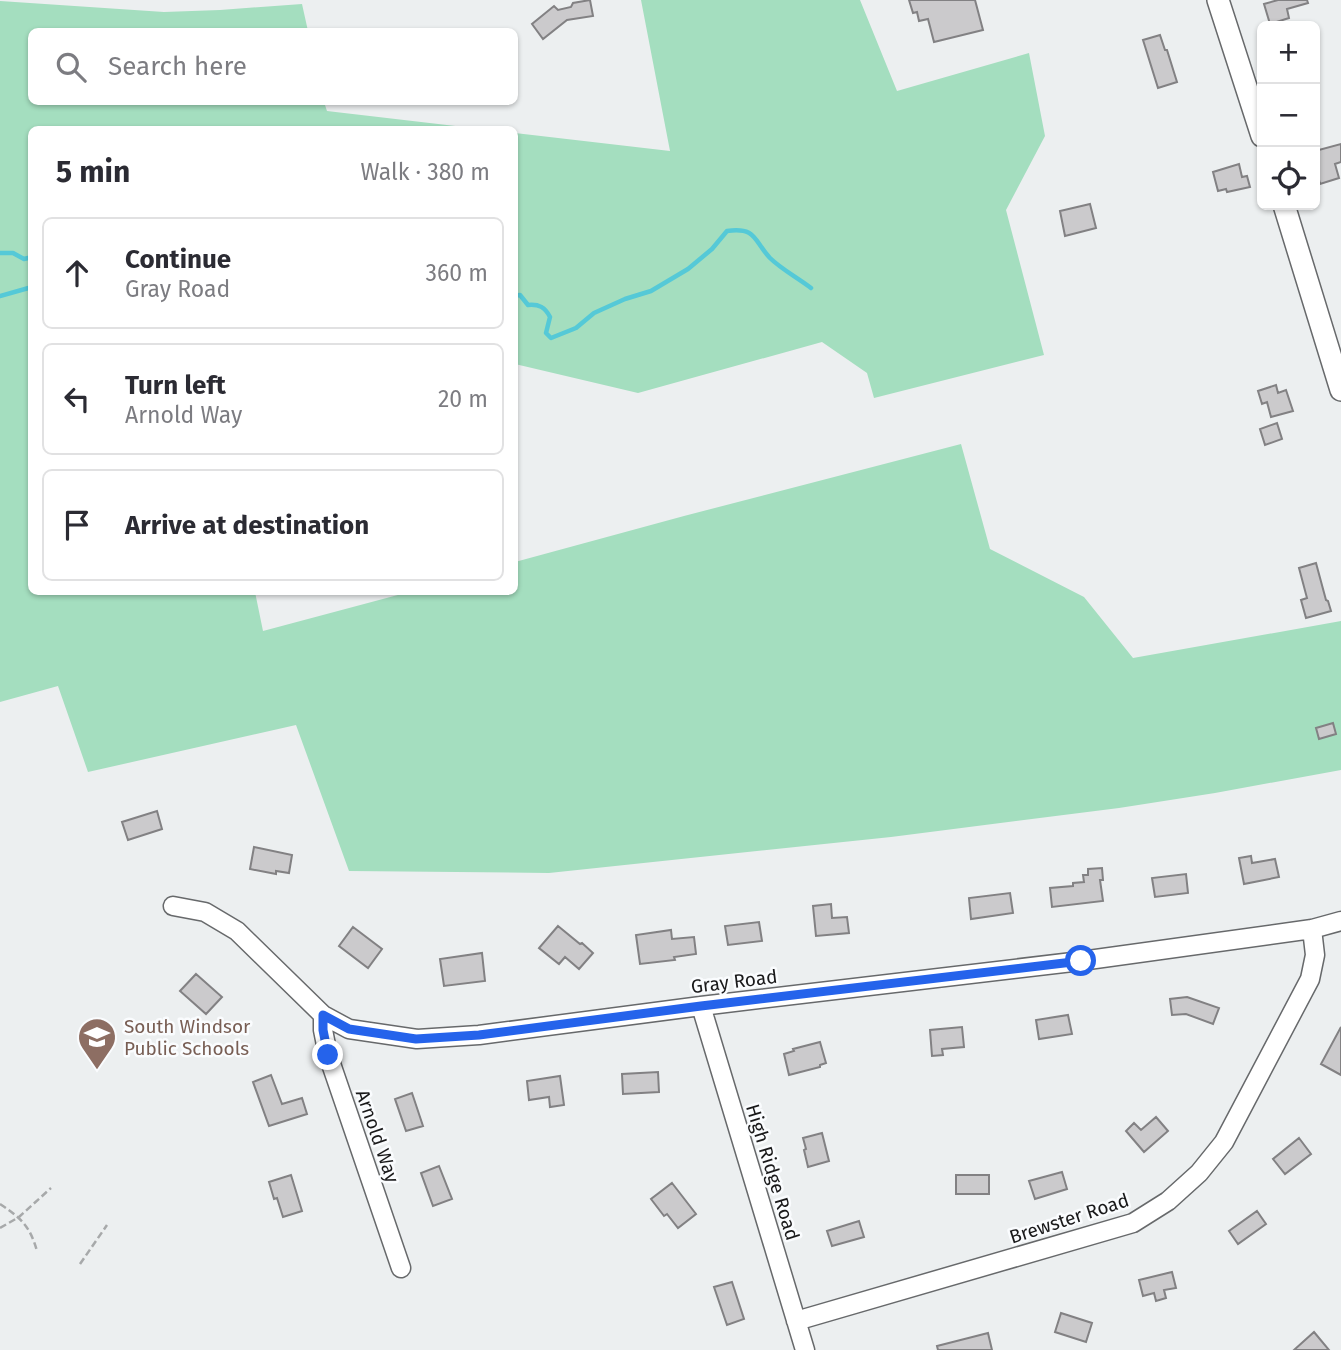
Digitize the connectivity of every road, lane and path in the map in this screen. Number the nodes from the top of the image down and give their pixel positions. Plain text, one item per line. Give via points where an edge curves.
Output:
1 (1218, 0) edge
2 (1257, 121) edge
3 (1286, 210) edge
4 (1341, 390) edge
5 (173, 906) dead end
6 (1341, 921) edge
7 (1312, 929) junction
8 (701, 1006) junction
9 (323, 1015) junction
10 (51, 1188) dead end
11 (0, 1204) edge
12 (19, 1217) junction
13 (107, 1225) dead end
14 (0, 1228) edge
15 (37, 1251) dead end
16 (80, 1264) dead end
17 (401, 1268) dead end
18 (796, 1321) junction
19 (805, 1350) edge

1 - 2 main road
3 - 4 main road
5 - 9 street, Gray Road via 205,912 237,930
6 - 7 street, Gray Road
7 - 8 street, Gray Road
7 - 18 street, Brewster Road via 1315,955 1310,979 1286,1026 1224,1142 1168,1201 1133,1223
8 - 9 street, Gray Road via 416,1039 349,1029
8 - 18 street, High Ridge Road
9 - 17 street, Arnold Way via 328,1055
10 - 12 path
11 - 12 path
12 - 14 path
12 - 15 path
13 - 16 path
18 - 19 street, High Ridge Road

